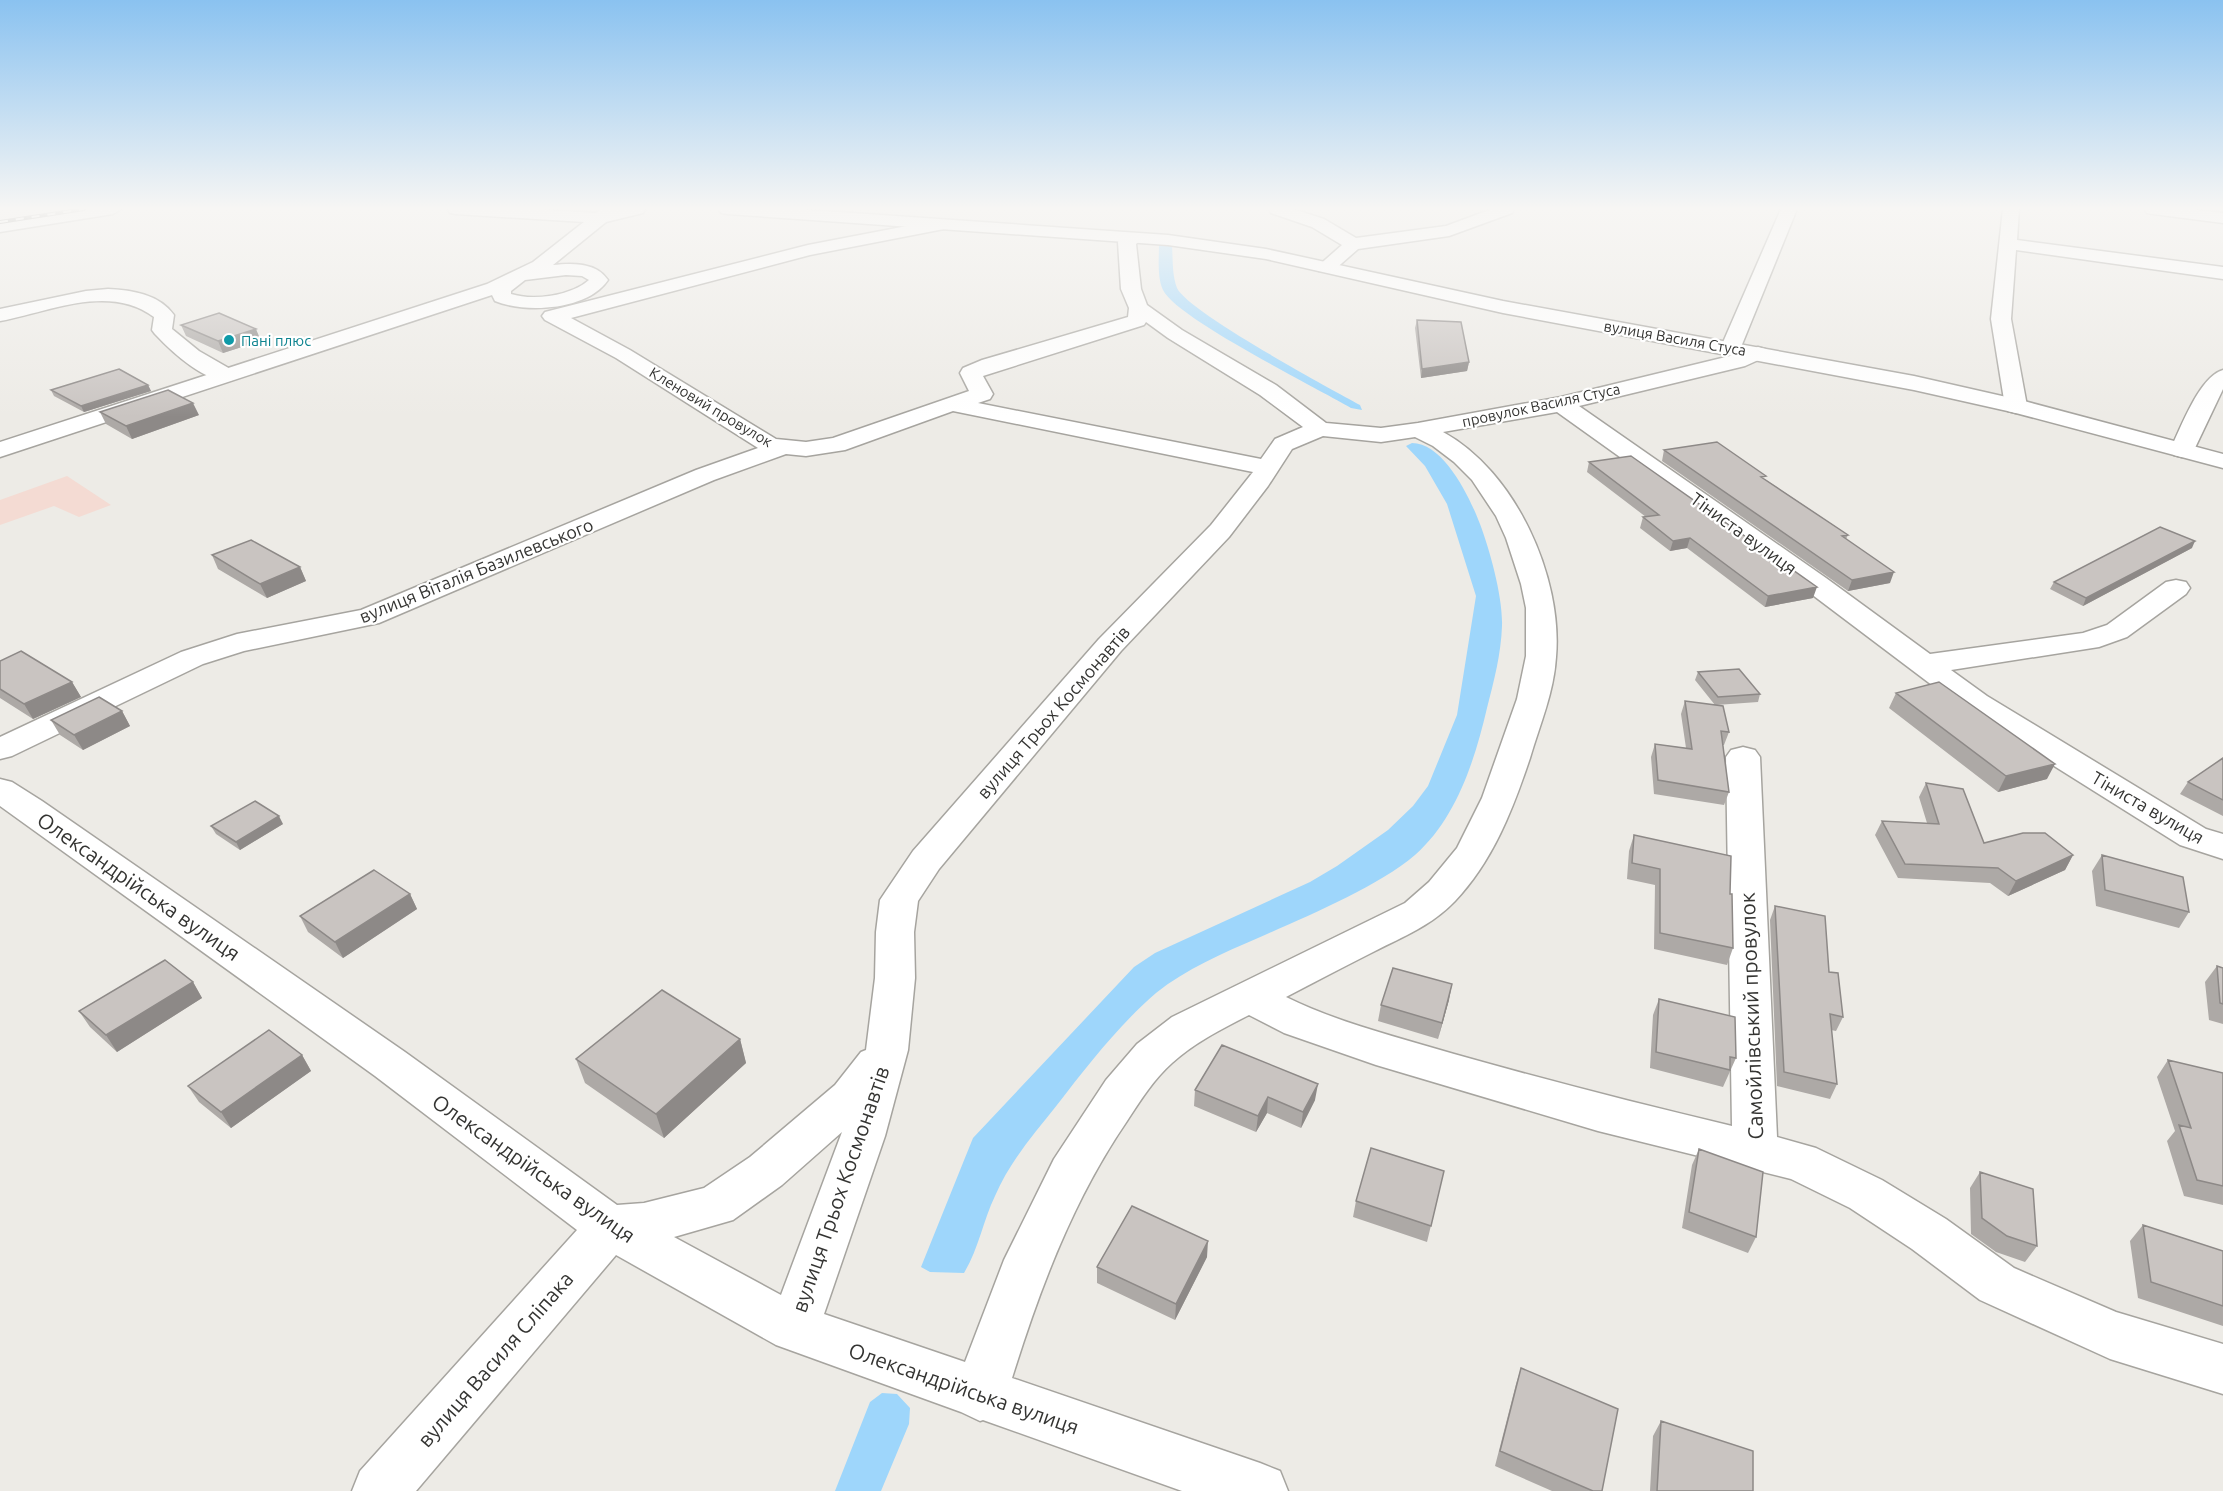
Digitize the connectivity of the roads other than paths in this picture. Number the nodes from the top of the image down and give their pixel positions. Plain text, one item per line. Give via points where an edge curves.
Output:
1 (526, 279) edge
2 (529, 279) edge
3 (599, 279) edge
4 (700, 279) edge
5 (1130, 279) edge
6 (1373, 279) edge
7 (1760, 279) edge
8 (2005, 279) edge
9 (512, 290) junction
10 (1140, 308) junction
11 (0, 315) edge
12 (552, 316) junction
13 (1731, 347) junction
14 (1758, 353) junction
15 (224, 375) junction
16 (2223, 377) edge
17 (951, 404) junction
18 (1561, 404) junction
19 (2016, 406) junction
20 (1320, 429) junction
21 (1418, 430) junction
22 (783, 447) junction
23 (0, 450) edge
24 (2182, 450) junction
25 (2223, 461) edge
26 (1266, 467) junction
27 (2176, 588) dead end
28 (1926, 664) junction
29 (0, 749) edge
30 (1743, 757) dead end
31 (0, 790) edge
32 (2223, 847) edge
33 (1249, 997) junction
34 (886, 1050) junction
35 (1755, 1151) junction
36 (610, 1227) junction
37 (794, 1328) junction
38 (2223, 1369) edge
39 (980, 1395) junction
40 (381, 1491) edge
41 (1260, 1491) edge

1 - 9 street
2 - 9 street
3 - 9 street via 592,288 561,298
4 - 12 street
5 - 10 street
6 - 13 street, вулиця Василя Стуса via 1503,308
7 - 13 street
8 - 19 street via 2001,319
9 - 12 street, Кленовий провулок
9 - 15 street via 434,308
10 - 17 street, Кленовий провулок via 1137,321 971,373 982,394
10 - 20 street via 1174,334 1268,390
11 - 15 street via 99,295 140,297 164,315 162,330 176,345
12 - 22 street, Кленовий провулок via 623,354 770,446
13 - 14 street, вулиця Василя Стуса
14 - 18 street, провулок Василя Стуса
14 - 19 street, вулиця Василя Стуса
15 - 23 street
16 - 24 street via 2212,388
17 - 22 street, Кленовий провулок via 837,444 806,450
17 - 26 street
18 - 21 street, провулок Василя Стуса
18 - 28 street, Тіниста вулиця
19 - 24 street, вулиця Василя Стуса
20 - 21 street, провулок Василя Стуса via 1381,435
20 - 26 street, вулиця Трьох Космонавтів via 1282,444
21 - 33 street via 1438,437 1476,471 1521,539 1535,574 1540,611 1538,681 1500,799 1465,867 1447,887 1423,909
22 - 29 street, вулиця Віталія Базилевського via 705,475 369,617 237,643 192,658
24 - 25 street, вулиця Василя Стуса
26 - 34 street, вулиця Трьох Космонавтів via 1220,531 1110,645 926,860 899,900
27 - 28 street via 2117,631 2088,641
28 - 32 street, Тіниста вулиця via 1976,703 2193,837
30 - 35 street, Самойлівський провулок
31 - 36 street, Олександрійська вулиця via 390,1064
33 - 35 street via 1299,1022 1376,1048 1598,1113
33 - 39 street via 1179,1035 1153,1055 1116,1101 1079,1156 1046,1224 1003,1324
34 - 36 street, вулиця Трьох Космонавтів via 850,1098 766,1171 716,1205 644,1224
34 - 37 street, вулиця Трьох Космонавтів via 863,1136
35 - 38 street, Самойлівський провулок via 1800,1162 1866,1194 1997,1284 2110,1335
36 - 37 street, Олександрійська вулиця
36 - 40 street, вулиця Василя Сліпака
37 - 39 street, Олександрійська вулиця
39 - 41 street, Олександрійська вулиця

